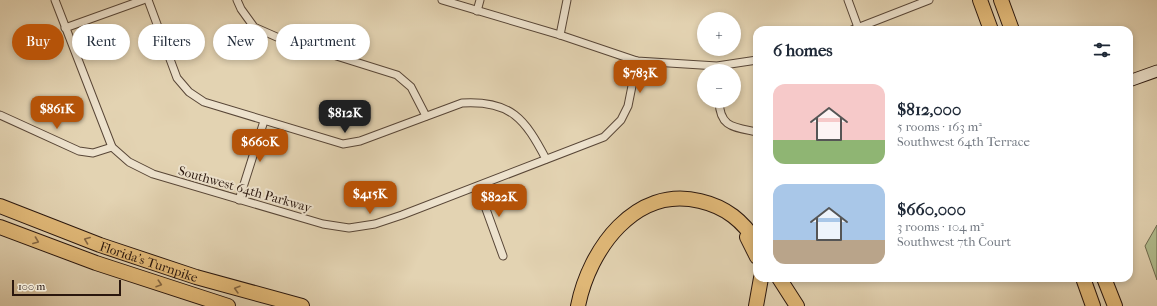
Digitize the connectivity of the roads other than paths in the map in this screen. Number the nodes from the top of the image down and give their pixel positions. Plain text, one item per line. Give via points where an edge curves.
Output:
1 (55, 0) edge
2 (143, 0) edge
3 (148, 0) edge
4 (237, 0) edge
5 (442, 0) edge
6 (480, 0) edge
7 (567, 0) edge
8 (848, 0) edge
9 (929, 0) edge
10 (980, 0) edge
11 (1001, 0) edge
12 (477, 11) junction
13 (856, 26) edge
14 (864, 26) edge
15 (990, 26) edge
16 (1011, 26) edge
17 (65, 28) junction
18 (560, 35) junction
19 (637, 61) junction
20 (753, 61) edge
21 (739, 64) edge
22 (697, 67) edge
23 (1157, 71) edge
24 (1133, 80) edge
25 (719, 108) edge
26 (0, 115) edge
27 (426, 116) junction
28 (264, 121) junction
29 (753, 131) edge
30 (112, 147) junction
31 (546, 159) junction
32 (478, 187) junction
33 (239, 200) junction
34 (0, 206) edge
35 (0, 227) edge
36 (753, 237) edge
37 (753, 249) edge
38 (503, 256) dead end
39 (759, 282) edge
40 (781, 282) edge
41 (1084, 282) edge
42 (1106, 282) edge
43 (228, 306) edge
44 (302, 306) edge
45 (578, 306) edge
46 (586, 306) edge
47 (756, 306) edge
48 (797, 306) edge
49 (1093, 306) edge
50 (1115, 306) edge

1 - 17 street
2 - 17 street
3 - 28 street via 177,78 189,92 204,102
4 - 27 street via 254,27 278,38 397,74 412,87
5 - 12 street
6 - 12 street
7 - 18 street
8 - 13 street
9 - 14 street
10 - 15 highway
11 - 16 highway
12 - 18 street
17 - 30 street
18 - 19 street
19 - 22 street
19 - 31 street, Southwest 64th Parkway via 628,106 621,120 604,137
20 - 21 street
23 - 24 street
25 - 29 street via 724,122
26 - 30 street via 79,151 93,153
27 - 28 street via 360,141 343,144
27 - 31 street via 462,103 479,102 496,106 514,114 530,130
28 - 33 street
30 - 33 street, Southwest 64th Parkway via 129,162 153,174
31 - 32 street, Southwest 64th Parkway
32 - 33 street, Southwest 64th Parkway via 402,216 349,228 323,224
32 - 38 street
44 -> 34 highway, Florida's Turnpike via 196,277 100,246
35 -> 43 highway, Florida's Turnpike via 96,263
36 - 45 highway via 743,223 713,204 678,198 643,208 612,232 600,248 586,274
37 - 46 highway via 740,228 715,210 687,203 656,208 640,216 614,242 595,274
39 - 47 highway
40 - 48 highway
41 - 49 highway
42 - 50 highway

